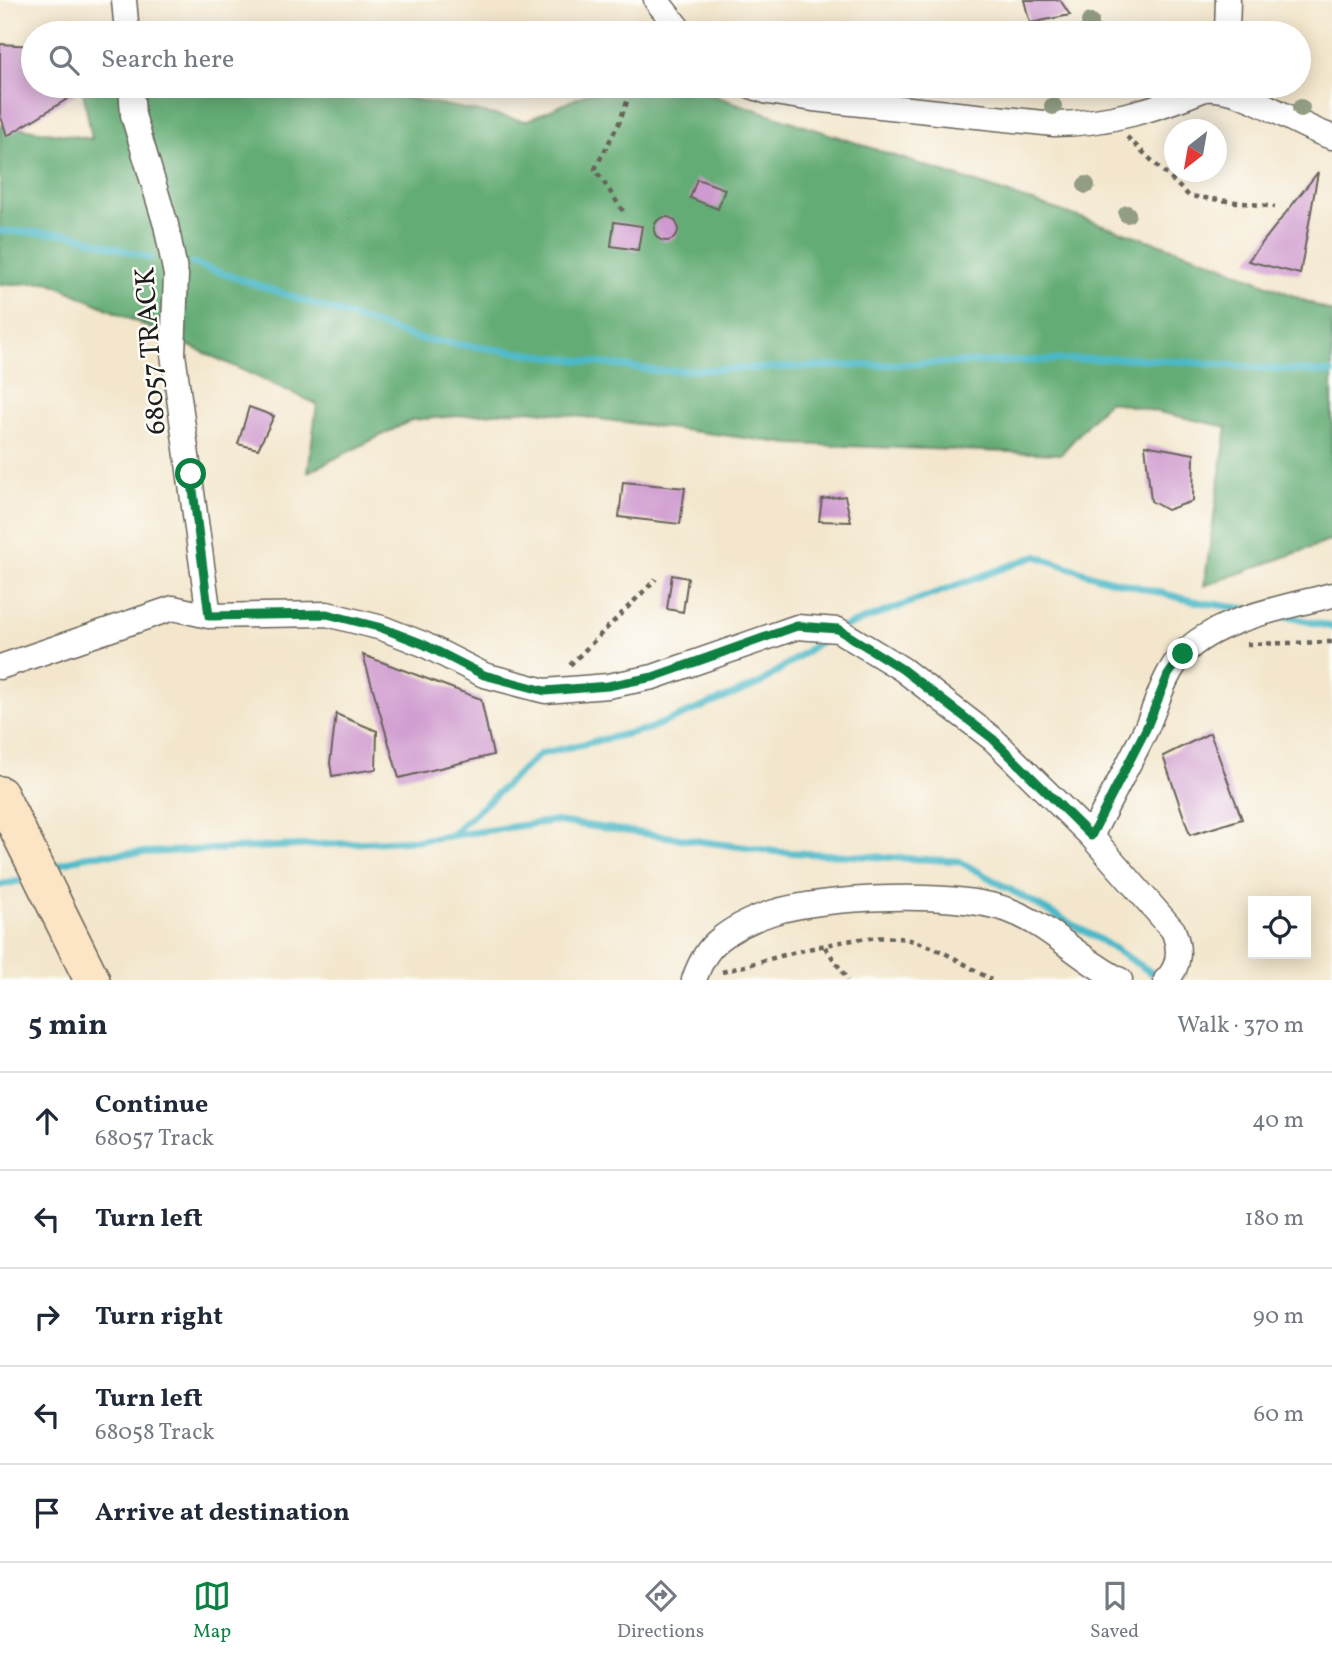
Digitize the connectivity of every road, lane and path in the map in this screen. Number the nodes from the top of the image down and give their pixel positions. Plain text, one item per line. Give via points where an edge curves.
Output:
1 (124, 0) edge
2 (656, 0) edge
3 (1228, 0) edge
4 (126, 21) edge
5 (673, 21) edge
6 (1227, 21) edge
7 (132, 98) edge
8 (628, 98) edge
9 (807, 98) edge
10 (1181, 98) edge
11 (1246, 98) edge
12 (1110, 120) junction
13 (1332, 137) edge
14 (1275, 207) dead end
15 (623, 211) dead end
16 (656, 579) dead end
17 (1332, 596) edge
18 (209, 616) junction
19 (0, 667) edge
20 (545, 691) junction
21 (0, 794) edge
22 (1091, 836) junction
23 (825, 947) junction
24 (694, 979) edge
25 (92, 980) edge
26 (848, 980) edge
27 (991, 980) edge
28 (1120, 980) edge
29 (1166, 980) edge

1 - 4 street
2 - 5 street
3 - 6 street
7 - 18 street, 68057 TRACK via 176,275 173,354
8 - 15 path via 595,169
9 - 12 street via 1054,124
10 - 12 street
11 - 13 street
12 - 14 path via 1189,196
16 - 20 path
17 - 22 street via 1230,626 1183,654 1168,675
18 - 19 street via 173,608
18 - 20 street via 327,614 382,628 484,675
20 - 22 street via 653,677 797,626 838,629 902,669 993,739
21 - 25 street
22 - 29 street via 1173,930 1178,960
23 - 24 path
23 - 26 path
23 - 27 path via 861,939 898,938 926,945
24 - 28 street via 704,957 720,939 771,913 813,905 941,900 992,905 1028,918

